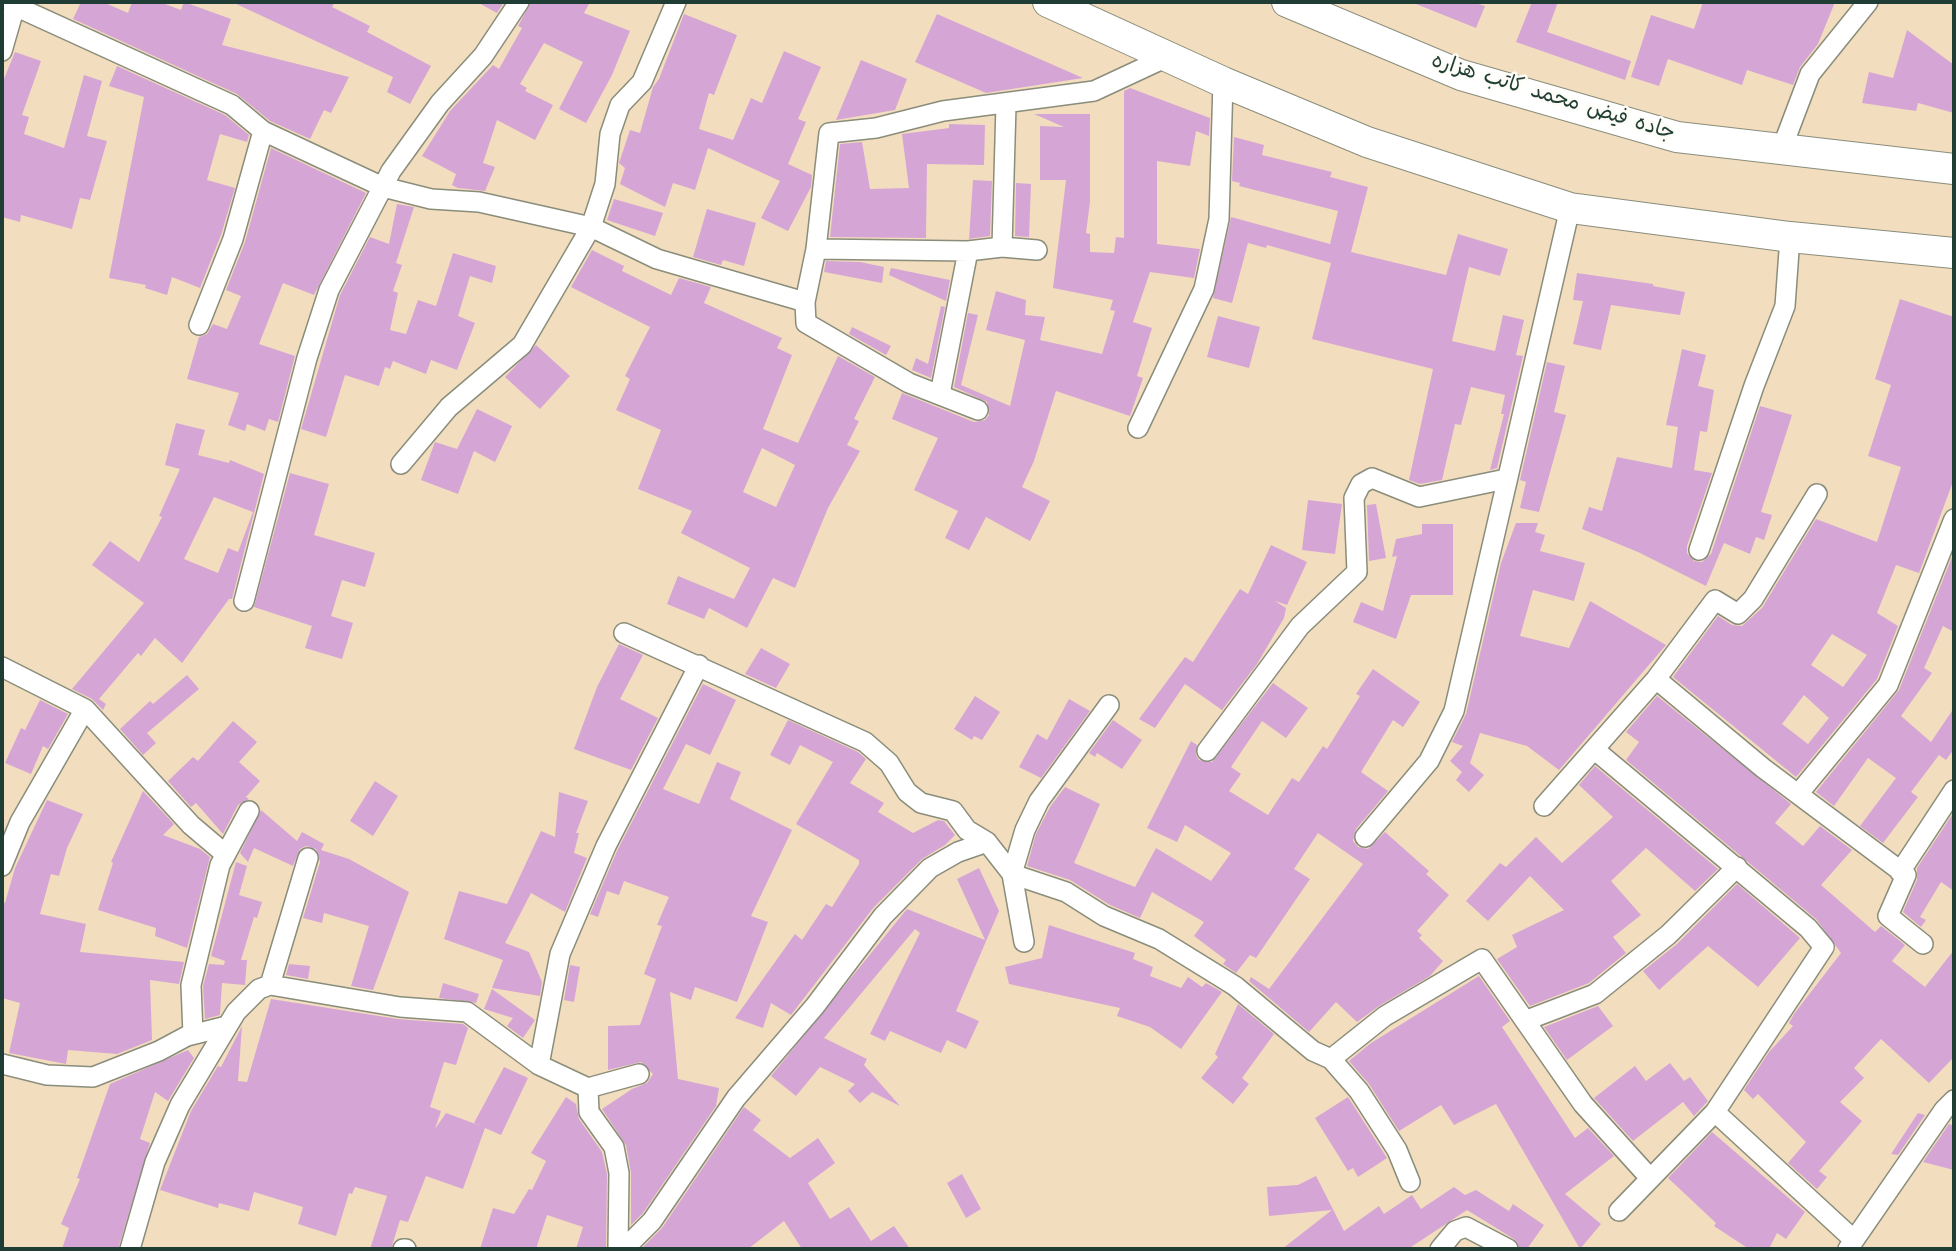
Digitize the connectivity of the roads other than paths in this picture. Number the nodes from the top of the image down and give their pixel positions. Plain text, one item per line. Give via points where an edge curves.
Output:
1 (519, 2) edge
2 (676, 2) edge
3 (1048, 2) edge
4 (1287, 2) edge
5 (1868, 2) edge
6 (14, 3) edge
7 (2, 51) edge
8 (1167, 57) junction
9 (1223, 82) junction
10 (1006, 104) junction
11 (262, 131) junction
12 (1782, 148) junction
13 (1954, 169) edge
14 (383, 187) junction
15 (1570, 208) junction
16 (591, 227) junction
17 (1790, 237) junction
18 (1002, 247) junction
19 (816, 249) junction
20 (1037, 250) dead end
21 (968, 251) junction
22 (1954, 253) edge
23 (805, 302) junction
24 (199, 326) dead end
25 (940, 394) junction
26 (978, 410) dead end
27 (1138, 428) dead end
28 (401, 464) dead end
29 (1506, 479) junction
30 (1817, 494) dead end
31 (1954, 519) edge
32 (1699, 550) dead end
33 (244, 601) dead end
34 (624, 633) dead end
35 (699, 665) junction
36 (2, 667) edge
37 (1656, 679) junction
38 (1109, 705) dead end
39 (85, 709) junction
40 (1595, 750) junction
41 (1207, 751) dead end
42 (1954, 790) edge
43 (1799, 793) junction
44 (1544, 806) dead end
45 (249, 811) dead end
46 (1365, 837) dead end
47 (987, 842) junction
48 (224, 853) junction
49 (308, 858) dead end
50 (2, 866) edge
51 (1737, 867) junction
52 (1900, 872) junction
53 (1012, 874) junction
54 (1024, 942) dead end
55 (1923, 944) dead end
56 (270, 985) junction
57 (1527, 1020) junction
58 (227, 1026) junction
59 (193, 1034) junction
60 (1331, 1059) junction
61 (2, 1064) edge
62 (539, 1065) junction
63 (639, 1073) dead end
64 (588, 1088) junction
65 (1954, 1100) edge
66 (1715, 1112) junction
67 (1649, 1177) junction
68 (1410, 1182) dead end
69 (1619, 1211) dead end
70 (1851, 1245) edge
71 (130, 1249) edge
72 (621, 1249) edge
73 (1440, 1249) edge
74 (1508, 1249) edge

1 - 14 street via 483,56 440,103
2 - 16 street via 642,82 620,105 610,134 605,184
3 - 8 main road
4 - 12 main road, جاده فیض محمد کاتب هزاره via 1461,75 1677,137
5 - 12 street via 1810,74
6 - 7 street
6 - 11 street via 232,105
8 - 9 main road
8 - 10 street via 1094,91
9 - 15 main road via 1367,142
9 - 27 street via 1219,219 1204,289
10 - 18 street
10 - 19 street via 829,132
11 - 14 street
11 - 24 street via 233,239
12 - 13 main road, جاده فیض محمد کاتب هزاره
14 - 16 street
14 - 33 street via 329,290
15 - 17 main road
15 - 29 street
16 - 23 street via 657,259
16 - 28 street via 522,345 449,408
17 - 22 main road
17 - 32 street via 1786,306
18 - 20 street
18 - 21 street
19 - 21 street
19 - 23 street
21 - 25 street
23 - 25 street via 806,323 909,383
25 - 26 street
29 - 41 street via 1419,497 1372,478 1360,484 1354,498 1357,572 1300,626
29 - 46 street via 1454,711 1429,761
30 - 37 street via 1753,599 1738,614 1716,600
31 - 43 street via 1888,685
34 - 35 street
35 - 47 street via 865,742 889,763 907,792 921,803 953,811 967,830
35 - 62 street via 606,846 560,954
36 - 39 street
37 - 40 street
37 - 43 street
38 - 53 street via 1039,802
39 - 48 street via 191,825
39 - 50 street via 20,822
40 - 44 street
40 - 51 street
42 - 52 street
43 - 52 street
45 - 48 street
47 - 53 street
47 - 72 street via 930,868 883,916 815,1006 736,1098 652,1221
48 - 59 street via 191,985
49 - 56 street
51 - 57 street via 1668,935 1595,993
51 - 66 street via 1824,947
52 - 55 street via 1906,878 1888,916
53 - 54 street
53 - 60 street via 1066,892 1104,916 1159,939 1235,986 1313,1051
56 - 58 street via 259,989
56 - 62 street via 400,1007 467,1012
57 - 60 street via 1482,959 1385,1016
57 - 67 street via 1584,1104
58 - 59 street
58 - 71 street via 180,1105 155,1162
59 - 61 street via 93,1077 47,1075
60 - 68 street via 1359,1091 1397,1150
62 - 64 street
63 - 64 street
64 - 72 street via 589,1112 614,1147
65 - 70 street
66 - 67 street
66 - 70 street
67 - 69 street
73 - 74 street via 1455,1231 1466,1227

